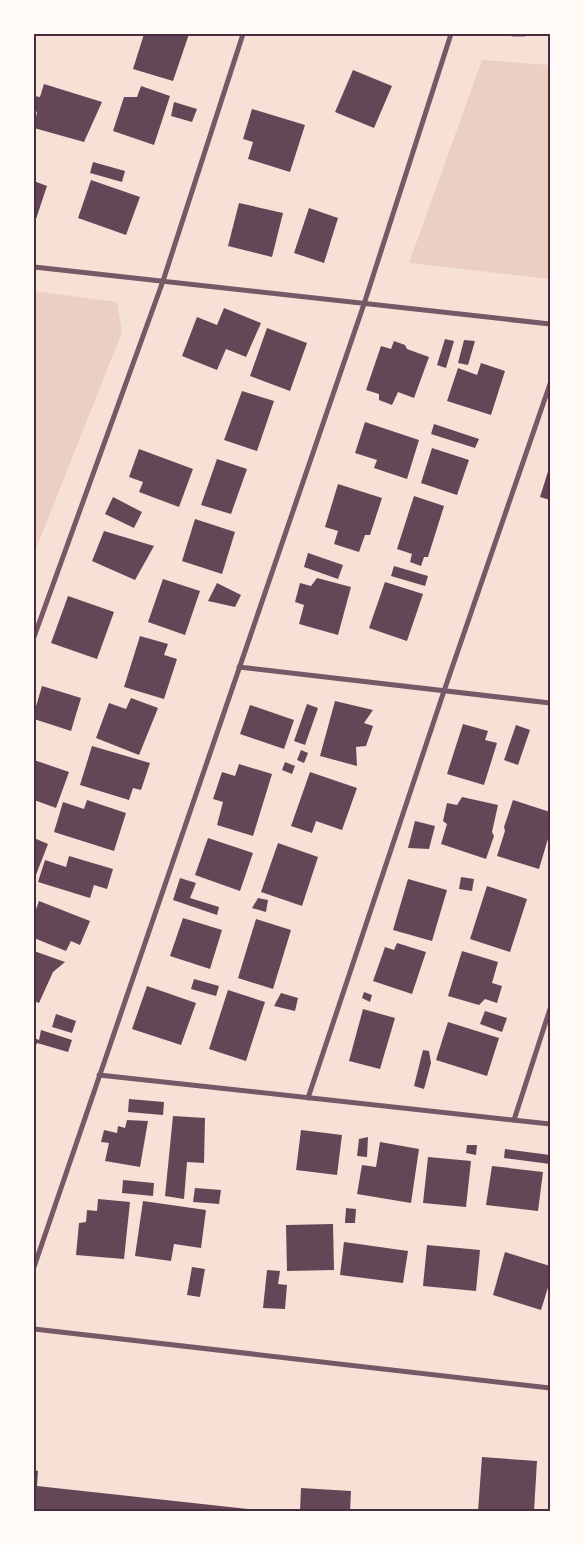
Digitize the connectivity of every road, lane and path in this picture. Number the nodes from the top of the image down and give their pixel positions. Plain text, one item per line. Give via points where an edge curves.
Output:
1 (243, 34) edge
2 (451, 34) edge
3 (513, 34) edge
4 (524, 34) edge
5 (34, 267) edge
6 (163, 281) junction
7 (364, 304) junction
8 (550, 324) edge
9 (550, 384) edge
10 (34, 637) edge
11 (239, 667) junction
12 (444, 691) junction
13 (550, 703) edge
14 (550, 1009) edge
15 (99, 1075) junction
16 (308, 1098) junction
17 (514, 1120) junction
18 (550, 1124) edge
19 (34, 1266) edge
20 (34, 1329) edge
21 (550, 1388) edge

1 - 6 street
2 - 7 street
3 - 4 street
5 - 6 street
6 - 7 street
6 - 10 street
7 - 8 street
7 - 11 street
9 - 12 street
11 - 12 street
11 - 15 street
12 - 13 street
12 - 16 street
14 - 17 street
15 - 16 street
15 - 19 street
16 - 17 street
17 - 18 street
20 - 21 street

